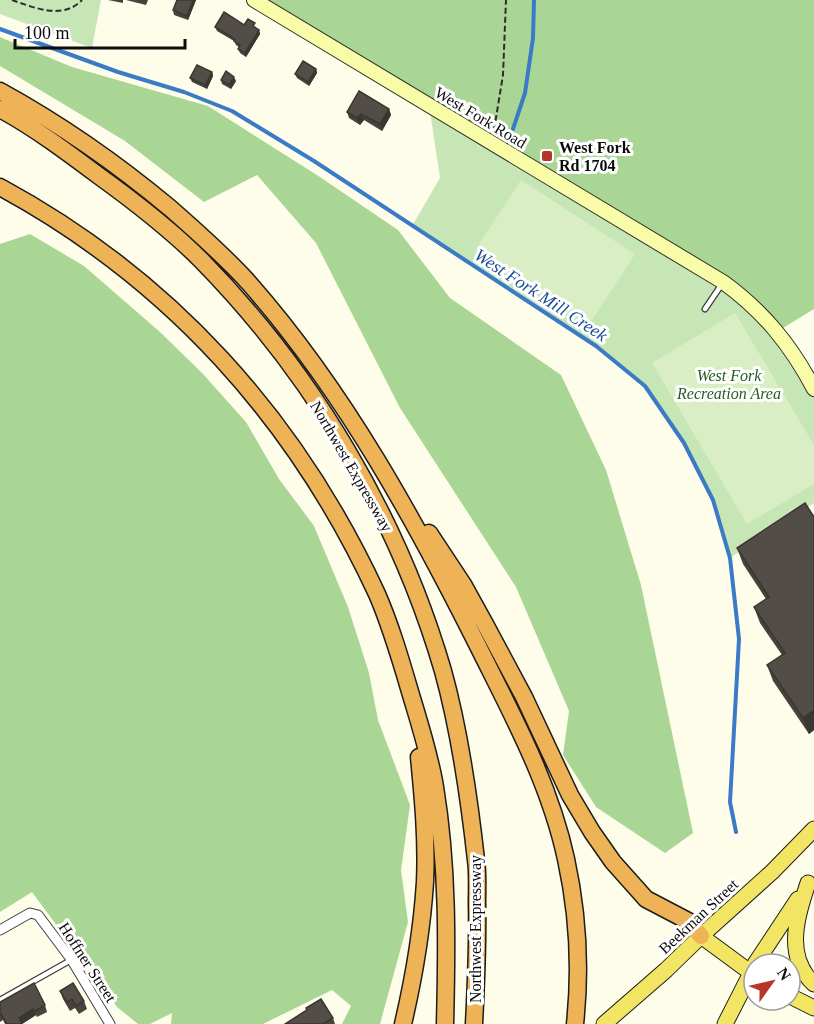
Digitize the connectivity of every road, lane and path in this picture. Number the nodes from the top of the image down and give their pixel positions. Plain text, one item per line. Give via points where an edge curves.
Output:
1 (12, 0) edge
2 (82, 0) edge
3 (254, 0) edge
4 (506, 0) edge
5 (0, 91) edge
6 (0, 109) edge
7 (494, 130) dead end
8 (0, 187) edge
9 (723, 282) junction
10 (705, 309) dead end
11 (810, 373) edge
12 (814, 389) edge
13 (386, 478) junction
14 (400, 659) junction
15 (814, 829) edge
16 (811, 879) edge
17 (0, 930) edge
18 (701, 936) junction
19 (765, 952) edge
20 (71, 959) junction
21 (742, 962) edge
22 (814, 984) edge
23 (742, 992) edge
24 (0, 1000) edge
25 (107, 1023) edge
26 (404, 1024) edge
27 (445, 1024) edge
28 (474, 1024) edge
29 (575, 1024) edge
30 (604, 1024) edge
31 (725, 1024) edge

1 - 2 path via 64,11
3 - 9 street, West Fork Road
4 - 7 path via 503,75
5 - 13 highway via 43,114 111,160 191,226 248,282 331,386
6 - 28 highway, Northwest Expressway via 58,145 136,203 200,260 286,357 369,489 425,617 455,724 477,863
8 - 14 highway, Northwest Expressway via 88,240 140,280 237,376 306,466 344,528 378,597
9 - 10 lane
9 - 11 street, West Fork Road via 760,312
11 - 12 street, West Fork Road
13 - 18 highway via 408,502 464,586 592,832 646,898 688,921
13 - 29 highway via 464,618 529,751 551,806 575,903 579,944
14 - 26 highway via 419,757 425,881 414,978
14 - 27 highway, Northwest Expressway via 438,809 447,940
15 - 18 main road, Beekman Street
16 - 19 main road
16 - 22 main road via 798,912 795,946 803,970
17 - 20 street, Hoffner Street via 30,913 40,918
18 - 21 main road
18 - 30 main road, Beekman Street
20 - 24 lane
20 - 25 street, Hoffner Street
23 - 31 main road

